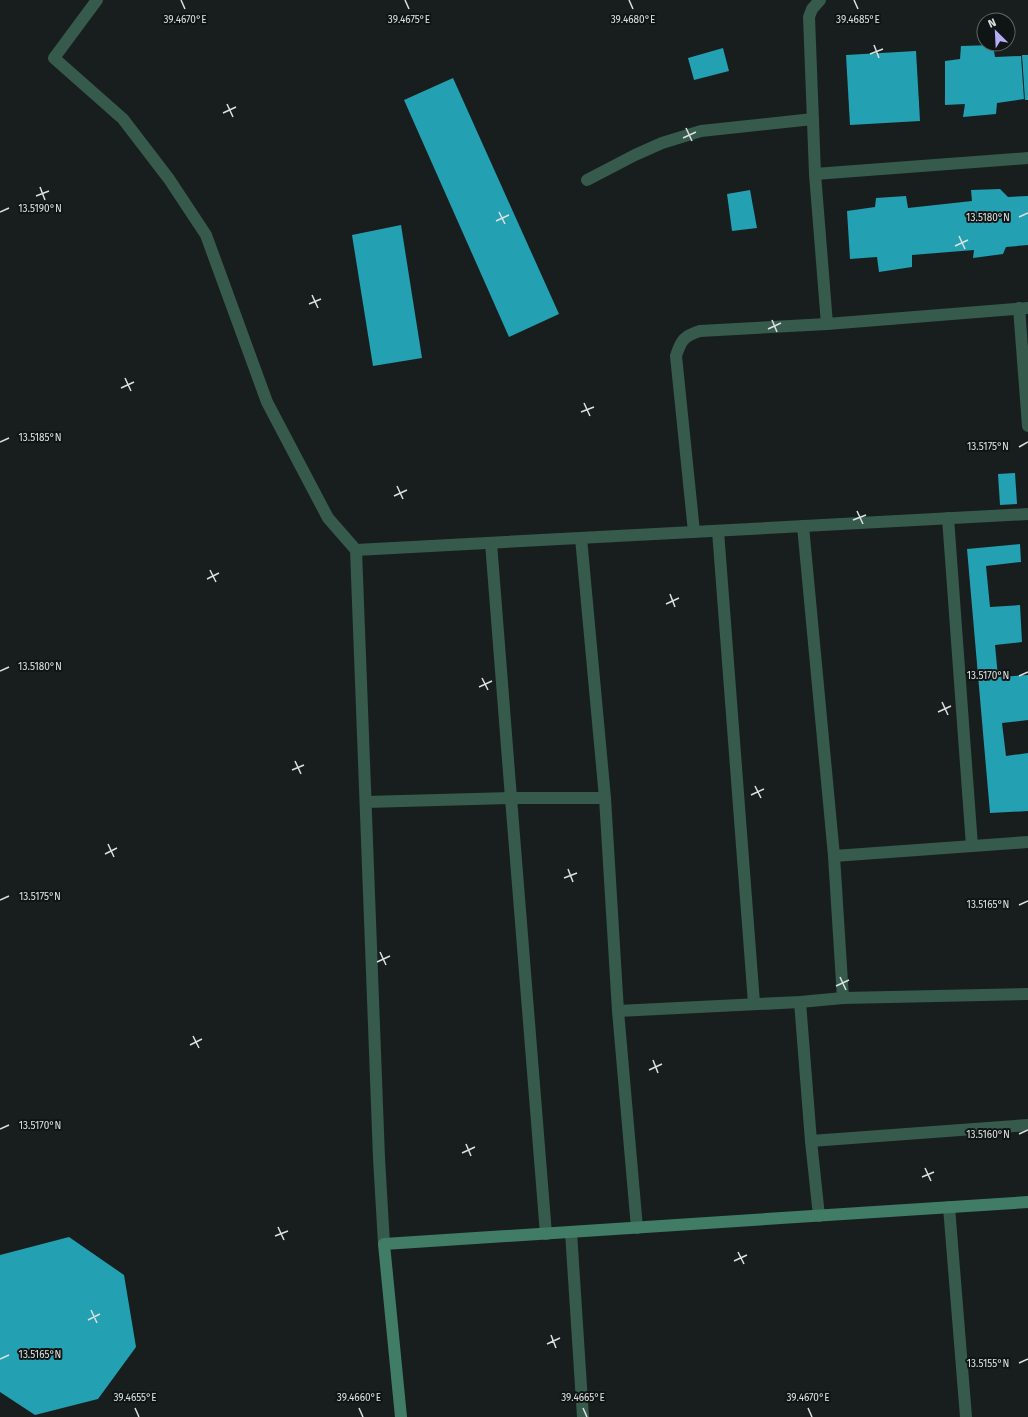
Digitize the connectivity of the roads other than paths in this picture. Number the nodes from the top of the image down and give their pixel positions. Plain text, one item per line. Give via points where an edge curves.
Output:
1 (97, 0) edge
2 (820, 0) edge
3 (813, 119) junction
4 (1028, 158) edge
5 (815, 174) junction
6 (587, 180) dead end
7 (1023, 308) edge
8 (827, 324) junction
9 (1028, 426) edge
10 (1028, 514) edge
11 (948, 518) junction
12 (803, 526) junction
13 (718, 531) junction
14 (694, 532) junction
15 (581, 538) junction
16 (492, 543) junction
17 (356, 550) junction
18 (511, 798) junction
19 (605, 798) junction
20 (366, 802) junction
21 (1028, 842) edge
22 (972, 846) junction
23 (834, 856) junction
24 (1028, 994) edge
25 (843, 998) junction
26 (800, 1002) junction
27 (754, 1003) junction
28 (618, 1011) junction
29 (1028, 1126) edge
30 (811, 1142) junction
31 (1028, 1202) edge
32 (949, 1207) junction
33 (819, 1216) junction
34 (637, 1228) junction
35 (571, 1232) junction
36 (546, 1234) junction
37 (384, 1244) junction
38 (401, 1417) edge
39 (583, 1417) edge
40 (966, 1417) edge

1 - 17 street via 54,58 123,119 169,179 206,235 267,402 328,518
2 - 3 street via 809,17
3 - 5 street
3 - 6 street via 701,130 655,146
4 - 5 street
5 - 8 street
7 - 8 street
7 - 9 street
8 - 14 street via 700,331 683,339 676,356
10 - 11 street
11 - 12 street
11 - 22 street
12 - 13 street
12 - 23 street
13 - 14 street
13 - 27 street
14 - 15 street
15 - 16 street
15 - 19 street
16 - 17 street
16 - 18 street
17 - 20 street
18 - 19 street
18 - 20 street
18 - 36 street
19 - 28 street
20 - 37 street
21 - 22 street
22 - 23 street
23 - 25 street
24 - 25 street
25 - 26 street
26 - 27 street
26 - 30 street
27 - 28 street
28 - 34 street
29 - 30 street
30 - 33 street
31 - 32 street
32 - 33 street
32 - 40 street
33 - 34 street
34 - 35 street
35 - 36 street
35 - 39 street
36 - 37 street
37 - 38 street

